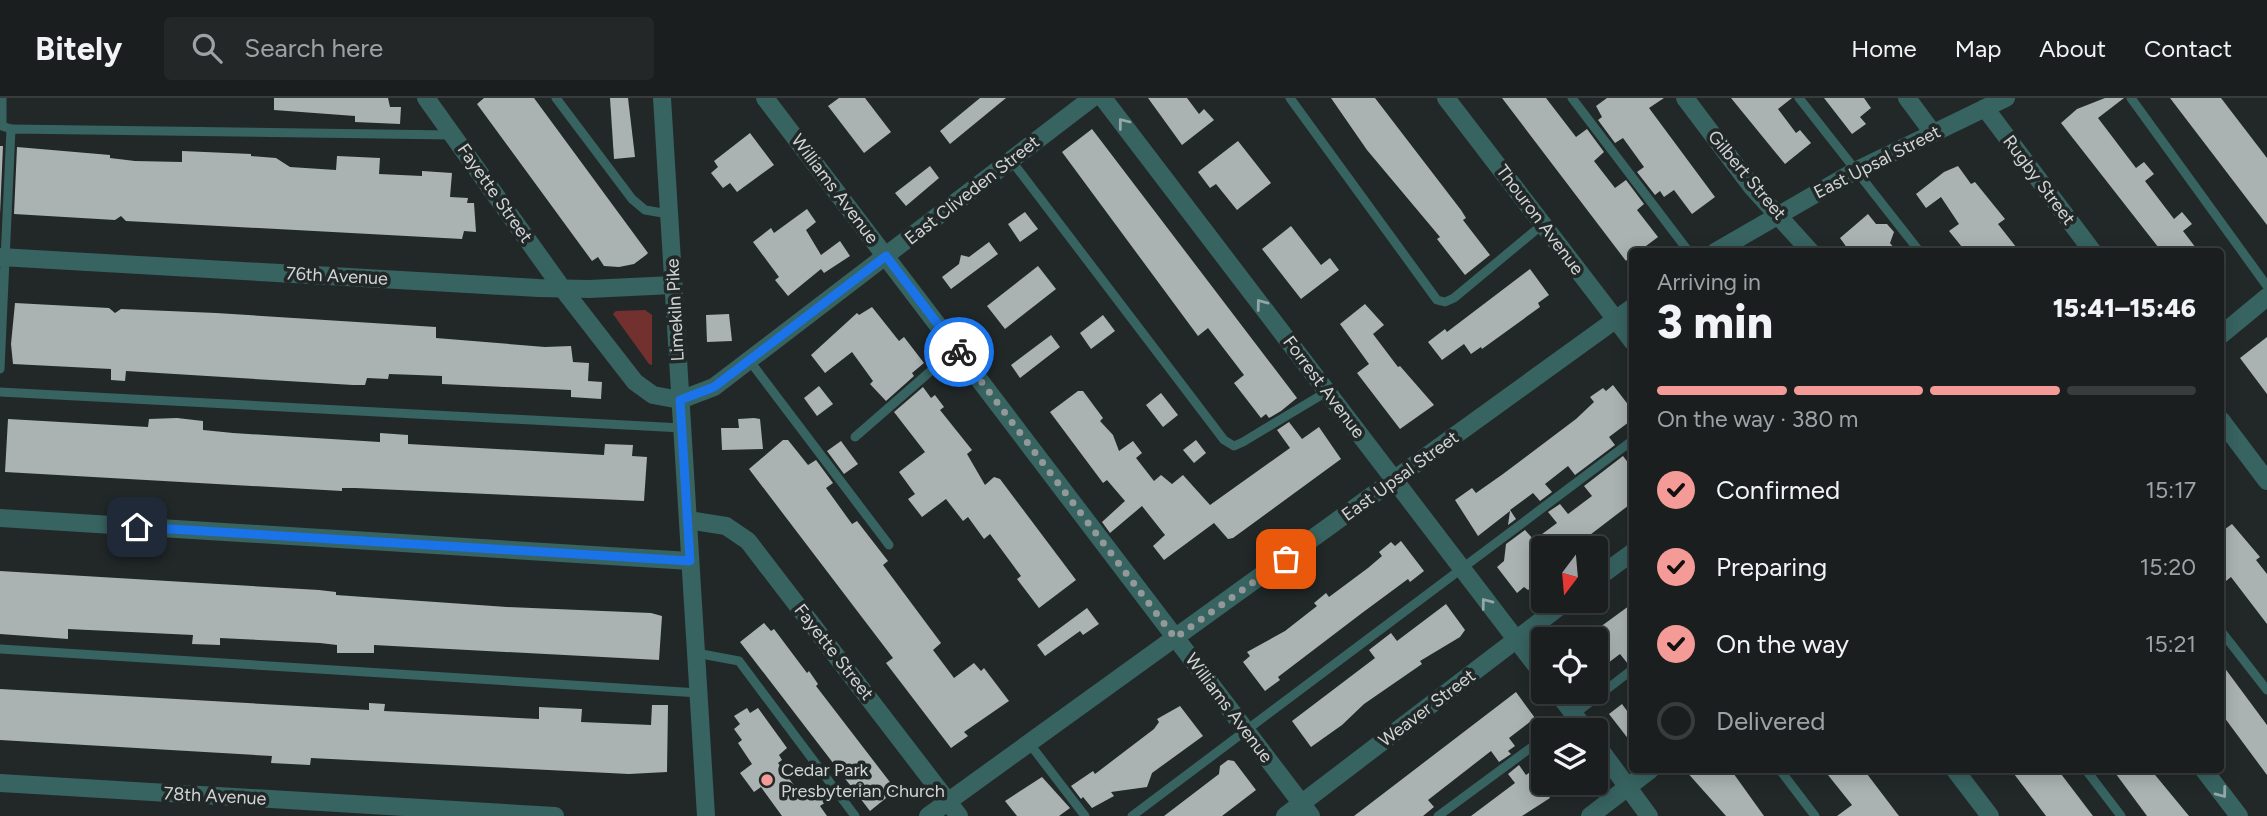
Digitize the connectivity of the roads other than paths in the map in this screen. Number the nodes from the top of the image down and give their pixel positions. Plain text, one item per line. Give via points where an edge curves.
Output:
1 (2, 98) edge
2 (426, 98) edge
3 (556, 98) edge
4 (663, 98) edge
5 (765, 98) edge
6 (1092, 98) edge
7 (1103, 98) edge
8 (1290, 98) edge
9 (1446, 98) edge
10 (1572, 98) edge
11 (1685, 98) edge
12 (1799, 98) edge
13 (1907, 98) edge
14 (2006, 98) edge
15 (2131, 98) edge
16 (1985, 108) junction
17 (5, 127) edge
18 (1933, 133) junction
19 (453, 135) junction
20 (1011, 160) junction
21 (1855, 171) junction
22 (669, 214) junction
23 (1778, 214) junction
24 (1543, 224) junction
25 (1686, 248) edge
26 (1721, 248) edge
27 (1808, 248) edge
28 (1917, 248) edge
29 (2090, 248) edge
30 (886, 256) junction
31 (3, 258) edge
32 (673, 285) junction
33 (2267, 286) edge
34 (562, 288) junction
35 (2267, 297) edge
36 (1629, 310) edge
37 (1615, 319) junction
38 (2224, 333) edge
39 (1629, 337) edge
40 (956, 349) junction
41 (749, 360) junction
42 (0, 369) edge
43 (1328, 391) junction
44 (0, 392) edge
45 (680, 400) junction
46 (2224, 424) edge
47 (682, 428) junction
48 (855, 437) dead end
49 (1629, 443) edge
50 (1394, 481) junction
51 (2267, 481) edge
52 (0, 518) edge
53 (688, 520) junction
54 (889, 545) dead end
55 (1629, 555) edge
56 (690, 561) junction
57 (1461, 568) junction
58 (1608, 570) edge
59 (1552, 613) edge
60 (2224, 635) edge
61 (1175, 638) junction
62 (1515, 641) junction
63 (0, 649) edge
64 (696, 653) junction
65 (1531, 660) edge
66 (1629, 672) edge
67 (2267, 690) edge
68 (699, 693) junction
69 (1566, 704) edge
70 (1574, 715) junction
71 (1570, 718) edge
72 (1576, 718) edge
73 (1246, 729) junction
74 (1029, 743) junction
75 (1531, 747) edge
76 (1608, 761) edge
77 (1646, 773) edge
78 (1782, 773) edge
79 (1957, 773) edge
80 (2088, 773) edge
81 (2206, 773) edge
82 (0, 783) edge
83 (1627, 788) junction
84 (954, 809) edge
85 (1306, 810) edge
86 (555, 816) edge
87 (706, 816) edge
88 (855, 816) edge
89 (928, 816) edge
90 (1085, 816) edge
91 (1132, 816) edge
92 (1285, 816) edge
93 (1438, 816) edge
94 (1590, 816) edge
95 (1649, 816) edge
96 (1815, 816) edge
97 (1990, 816) edge
98 (2121, 816) edge
99 (2239, 816) edge

1 - 17 lane
2 - 19 street, Fayette Street
3 - 22 lane via 632,199 645,210
4 - 22 street, Limekiln Pike
5 - 30 street, Williams Avenue
6 - 20 street, East Cliveden Street
43 -> 7 street, Forrest Avenue
8 - 24 lane via 1437,300 1454,298
9 - 24 street, Thouron Avenue
10 - 25 lane
11 - 23 street, Gilbert Street
12 - 21 lane
13 - 18 street
14 - 16 street, East Upsal Street
15 - 33 lane
16 - 18 street, East Upsal Street
16 - 29 street, Rugby Street
17 - 19 lane
17 - 31 lane
18 - 21 street, East Upsal Street
19 - 34 street, Fayette Street
20 - 30 street, East Cliveden Street
20 - 43 lane via 1224,440 1234,446 1243,442
21 - 23 street, East Upsal Street
21 - 28 lane
22 - 32 street, Limekiln Pike
23 - 26 street, East Upsal Street
23 - 27 street, Gilbert Street
24 - 37 street, Thouron Avenue
30 - 40 street, Williams Avenue
30 - 41 street, East Cliveden Street
31 - 34 street, 76th Avenue
31 - 42 lane
32 - 34 street, 76th Avenue
32 - 45 street, Limekiln Pike
34 - 45 street, Fayette Street via 635,382 653,395
35 - 38 street
36 - 37 street, East Upsal Street
37 - 39 street, Thouron Avenue
37 - 50 street, East Upsal Street
40 - 48 lane
40 - 61 street, Williams Avenue
41 - 45 street, East Cliveden Street via 714,387
41 - 54 lane
43 - 50 street, Forrest Avenue
44 - 47 lane
45 - 47 street, Limekiln Pike
46 - 51 street
47 - 53 street, Limekiln Pike
49 - 57 lane
50 - 57 street, Forrest Avenue
50 - 61 street, East Upsal Street
52 - 56 street
53 - 56 street, Limekiln Pike
53 - 84 street, Fayette Street via 726,526 748,541
55 - 58 street
56 - 64 street, Limekiln Pike
62 -> 57 street, Forrest Avenue
57 - 73 lane
59 - 62 street, Weaver Street
60 - 67 lane
61 - 73 street, Williams Avenue
61 - 74 street, East Upsal Street
62 - 65 street, Forrest Avenue
62 - 85 street, Weaver Street
63 - 68 lane
64 - 68 street, Limekiln Pike
64 - 88 lane via 739,661
66 - 70 lane
68 - 87 street, Limekiln Pike
69 - 70 street
70 - 71 lane
70 - 72 street
73 - 85 street, Williams Avenue
73 - 91 lane
74 - 84 street, East Upsal Street
74 - 90 lane
75 - 93 lane
76 - 83 street
77 - 83 street
78 - 96 lane
79 - 97 street
80 - 98 lane
81 -> 99 street
82 - 86 street, 78th Avenue
83 - 94 street
83 - 95 street
84 - 89 street, East Upsal Street
85 - 92 street, Weaver Street

